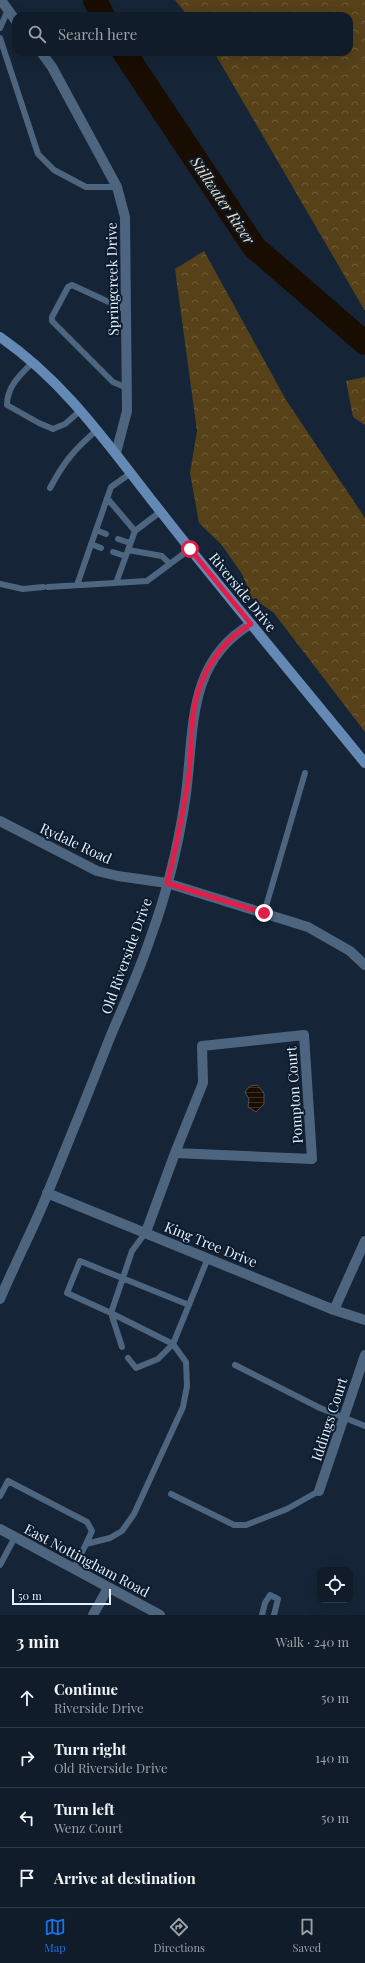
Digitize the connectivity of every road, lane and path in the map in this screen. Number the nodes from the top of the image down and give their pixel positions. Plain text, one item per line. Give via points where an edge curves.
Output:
1 (1, 0) edge
2 (8, 10) junction
3 (12, 16) edge
4 (0, 28) edge
5 (0, 38) edge
6 (44, 56) edge
7 (117, 187) junction
8 (126, 310) junction
9 (0, 337) edge
10 (33, 362) junction
11 (127, 388) junction
12 (81, 410) junction
13 (98, 429) junction
14 (116, 453) junction
15 (131, 473) junction
16 (50, 488) dead end
17 (107, 498) junction
18 (160, 512) junction
19 (96, 530) junction
20 (135, 531) junction
21 (106, 534) dead end
22 (118, 539) dead end
23 (130, 543) junction
24 (91, 544) junction
25 (101, 548) dead end
26 (190, 549) junction
27 (113, 552) dead end
28 (126, 553) junction
29 (170, 564) junction
30 (116, 583) junction
31 (0, 584) edge
32 (77, 585) junction
33 (251, 624) junction
34 (365, 763) edge
35 (305, 773) dead end
36 (0, 821) edge
37 (167, 883) junction
38 (264, 913) junction
39 (365, 965) edge
40 (175, 1153) junction
41 (47, 1193) junction
42 (146, 1232) junction
43 (365, 1241) edge
44 (208, 1258) junction
45 (124, 1279) junction
46 (0, 1299) edge
47 (189, 1305) junction
48 (334, 1310) junction
49 (111, 1313) junction
50 (365, 1320) edge
51 (173, 1344) junction
52 (122, 1347) dead end
53 (365, 1355) edge
54 (128, 1358) dead end
55 (235, 1365) dead end
56 (344, 1418) junction
57 (365, 1426) edge
58 (319, 1491) joint
59 (171, 1494) dead end
60 (0, 1496) edge
61 (0, 1529) edge
62 (15, 1537) junction
63 (86, 1544) junction
64 (0, 1565) edge
65 (74, 1568) junction
66 (108, 1588) junction
67 (93, 1615) edge
68 (160, 1615) edge
69 (262, 1615) edge
70 (274, 1615) edge

1 - 2 street
2 - 3 street
2 - 4 lane
5 - 7 lane via 38,154 54,170 86,187
6 - 7 street, Springcreek Drive
7 - 8 street, Springcreek Drive via 125,217
8 - 11 street, Springcreek Drive
8 - 11 lane via 72,285 68,287 52,321 113,382
9 - 10 main road, Riverside Drive
10 - 12 main road, Riverside Drive
10 - 12 lane via 16,378 7,396 7,405 53,429 65,424
11 - 14 street, Springcreek Drive via 127,411
12 - 13 main road, Riverside Drive
13 - 14 main road, Riverside Drive
13 - 16 lane via 74,450
14 - 15 main road, Riverside Drive
15 - 17 lane via 111,487
15 - 18 main road, Riverside Drive
17 - 19 lane
17 - 20 lane
18 - 20 lane
18 - 26 main road, Riverside Drive
19 - 21 lane
19 - 24 lane
20 - 23 lane
22 - 23 lane
23 - 28 lane
24 - 25 lane
24 - 32 lane
26 - 29 lane
26 - 33 main road, Riverside Drive
27 - 28 lane
28 - 29 lane via 162,556
28 - 30 lane
29 - 30 lane via 147,581
30 - 32 lane
31 - 32 lane via 23,589
33 - 34 main road, Riverside Drive
33 - 37 street, Old Riverside Drive via 227,642 216,655 198,694 185,803
35 - 38 lane
36 - 37 street, Rydale Road via 97,871
37 - 38 street, Rydale Road
37 - 41 street, Old Riverside Drive via 151,936
38 - 39 street, Rydale Road via 308,927 350,951
40 - 40 street, Pompton Court via 203,1083 202,1046 304,1034 312,1159
40 - 42 street, Pompton Court
41 - 42 street, King Tree Drive
41 - 46 street, Old Riverside Drive
42 - 44 street, King Tree Drive
42 - 45 lane via 132,1251
43 - 48 street
44 - 47 lane
44 - 48 street, King Tree Drive
45 - 47 lane
45 - 49 lane
45 - 49 lane via 80,1261 67,1294
47 - 51 lane
48 - 50 street, King Tree Drive
49 - 51 lane
49 - 52 lane
51 - 54 lane via 158,1359 136,1368
51 - 63 lane via 186,1362 187,1386 183,1407 134,1514 122,1531 110,1538
53 - 56 street, Iddings Court
55 - 56 lane
56 - 57 lane
56 - 58 street, Iddings Court
58 - 59 lane via 246,1525 234,1525
60 - 63 lane via 8,1481 87,1522 92,1531
61 - 62 street, East Nottingham Road
62 - 64 lane
62 - 65 street, East Nottingham Road
63 - 65 lane
65 - 66 street, East Nottingham Road
66 - 67 street
66 - 68 street, East Nottingham Road
69 - 70 lane via 270,1595 278,1599

